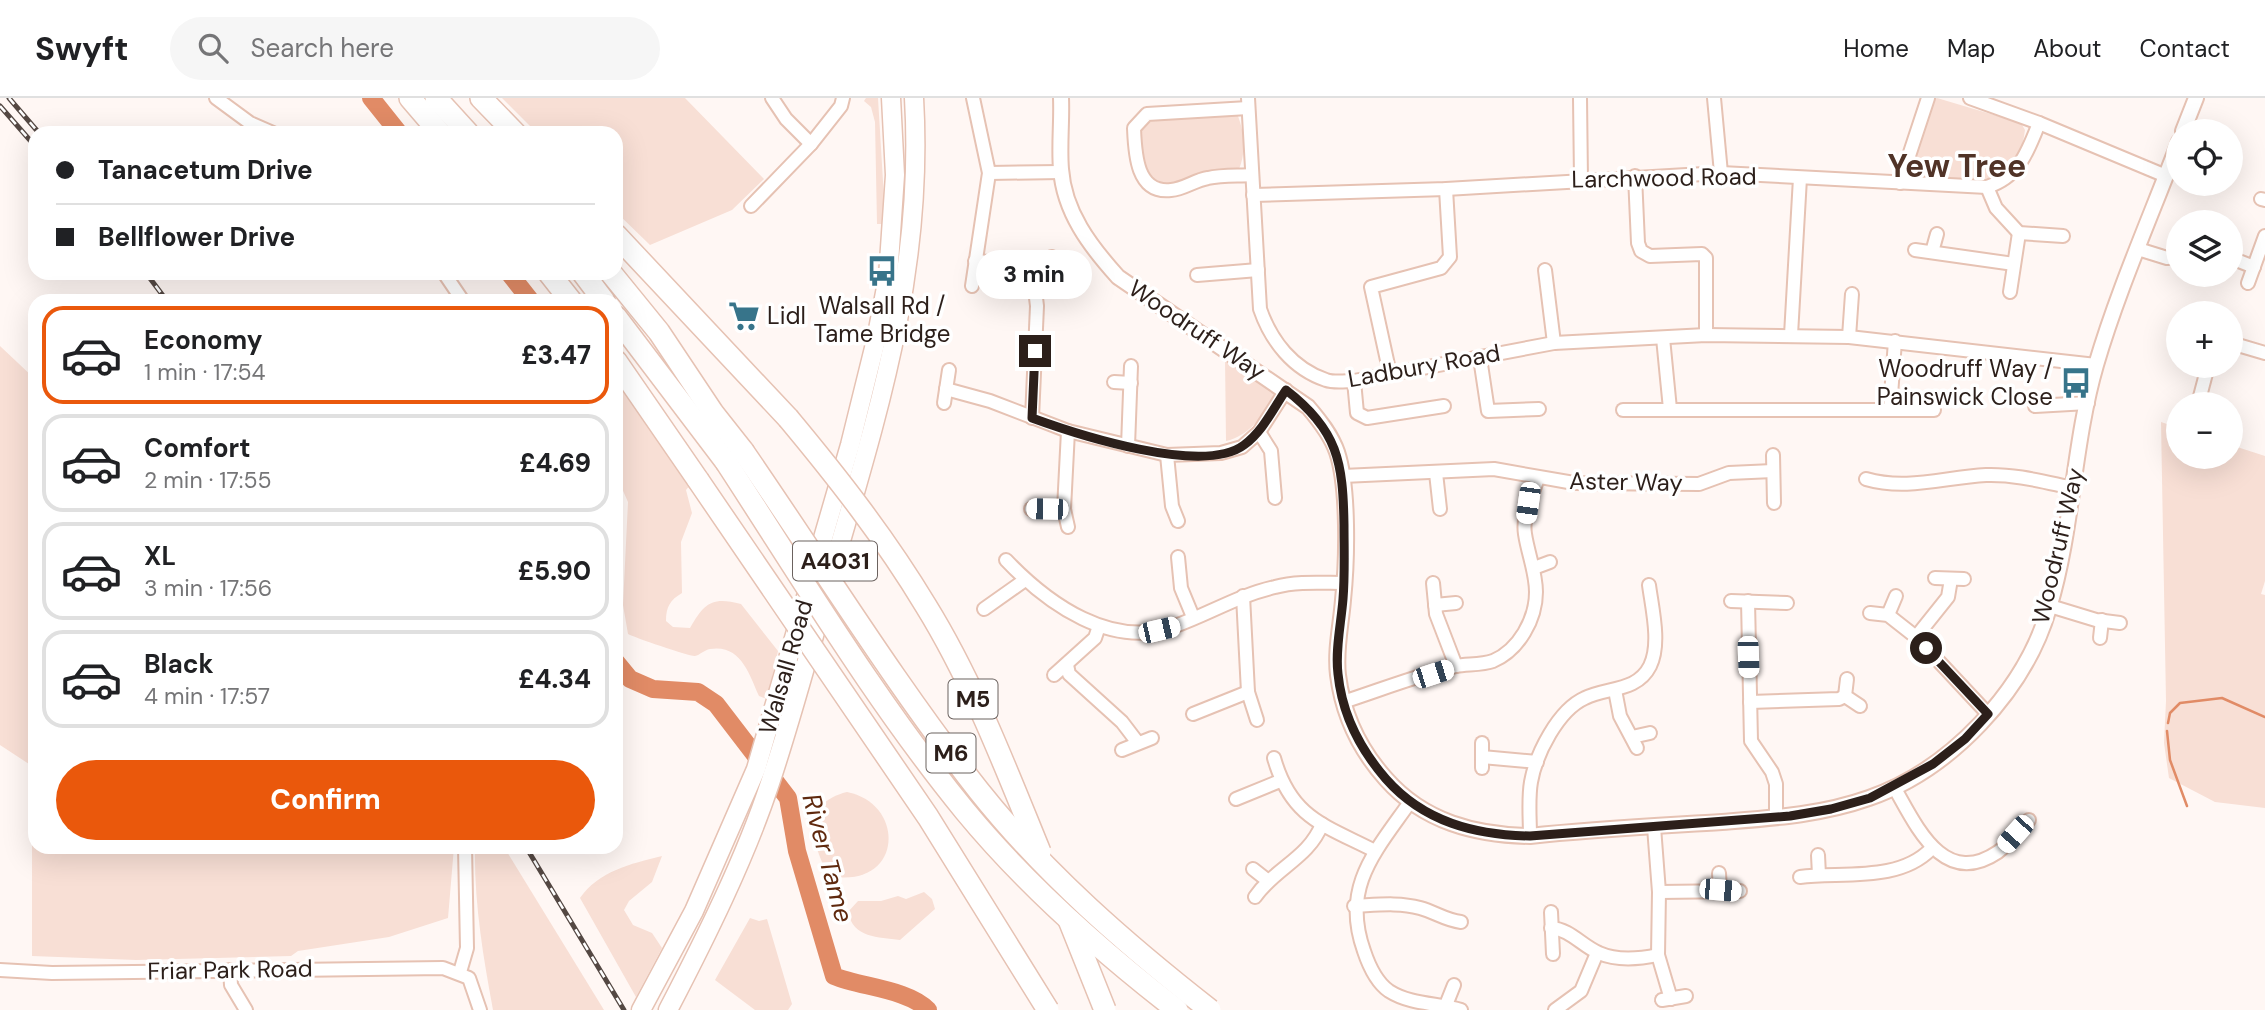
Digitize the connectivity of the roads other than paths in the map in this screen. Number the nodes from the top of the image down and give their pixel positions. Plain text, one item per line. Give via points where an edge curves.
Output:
1 (216, 98) edge
2 (410, 98) edge
3 (436, 98) edge
4 (464, 98) edge
5 (481, 98) edge
6 (772, 98) edge
7 (843, 98) edge
8 (891, 98) edge
9 (914, 98) edge
10 (973, 98) edge
11 (1061, 98) edge
12 (1580, 98) edge
13 (1714, 98) edge
14 (1928, 98) edge
15 (1970, 98) edge
16 (2196, 98) edge
17 (1248, 103) edge
18 (2188, 119) edge
19 (975, 120) junction
20 (2039, 122) junction
21 (961, 125) dead end
22 (258, 126) edge
23 (434, 126) edge
24 (461, 126) edge
25 (489, 126) edge
26 (508, 126) edge
27 (811, 144) junction
28 (1061, 172) junction
29 (989, 173) junction
30 (1721, 173) junction
31 (1252, 175) junction
32 (1635, 176) junction
33 (2166, 176) joint
34 (1800, 178) junction
35 (1581, 179) junction
36 (1900, 183) junction
37 (1987, 187) junction
38 (1446, 189) junction
39 (1253, 195) junction
40 (751, 206) dead end
41 (2019, 233) junction
42 (1937, 234) dead end
43 (2063, 236) dead end
44 (2265, 236) edge
45 (623, 242) edge
46 (1915, 250) dead end
47 (2138, 250) junction
48 (1931, 252) junction
49 (1052, 257) dead end
50 (2166, 258) edge
51 (975, 261) junction
52 (2243, 263) edge
53 (2014, 264) junction
54 (1032, 265) junction
55 (2254, 267) junction
56 (1545, 270) dead end
57 (1258, 271) junction
58 (1197, 275) dead end
59 (617, 280) edge
60 (2248, 283) dead end
61 (972, 286) dead end
62 (2010, 292) dead end
63 (1852, 294) dead end
64 (623, 325) edge
65 (1706, 335) junction
66 (1791, 335) junction
67 (1849, 337) junction
68 (870, 338) junction
69 (1663, 338) junction
70 (1895, 341) junction
71 (895, 342) junction
72 (1554, 343) junction
73 (2243, 347) edge
74 (2265, 353) edge
75 (1480, 358) junction
76 (2096, 365) junction
77 (1131, 366) dead end
78 (950, 370) dead end
79 (623, 371) edge
80 (1390, 374) junction
81 (1354, 381) junction
82 (1114, 382) dead end
83 (1131, 383) junction
84 (946, 389) junction
85 (1286, 390) junction
86 (944, 403) dead end
87 (2088, 403) junction
88 (1444, 406) dead end
89 (2035, 406) dead end
90 (1539, 409) dead end
91 (1670, 409) junction
92 (1890, 409) junction
93 (1623, 410) dead end
94 (1934, 410) dead end
95 (1032, 418) junction
96 (1068, 431) junction
97 (1259, 432) junction
98 (1128, 446) junction
99 (1167, 455) junction
100 (1773, 455) dead end
101 (734, 457) junction
102 (1773, 471) junction
103 (1436, 473) junction
104 (1343, 476) junction
105 (1538, 478) junction
106 (2073, 488) junction
107 (1275, 498) dead end
108 (1877, 498) dead end
109 (1774, 503) dead end
110 (1172, 506) junction
111 (1031, 509) dead end
112 (1063, 509) junction
113 (1440, 509) dead end
114 (1157, 510) dead end
115 (1178, 522) dead end
116 (1068, 527) dead end
117 (1178, 557) dead end
118 (1006, 560) dead end
119 (1550, 562) dead end
120 (1534, 568) junction
121 (1935, 579) dead end
122 (1025, 580) junction
123 (1344, 583) junction
124 (1433, 583) dead end
125 (1650, 585) dead end
126 (1243, 596) junction
127 (1896, 596) dead end
128 (1731, 601) dead end
129 (1748, 601) junction
130 (1456, 603) dead end
131 (1787, 603) dead end
132 (1435, 605) junction
133 (2050, 606) junction
134 (984, 609) dead end
135 (1639, 609) dead end
136 (1652, 609) junction
137 (1870, 613) dead end
138 (1888, 615) junction
139 (1193, 617) junction
140 (2102, 620) junction
141 (2120, 623) dead end
142 (1099, 626) junction
143 (1916, 637) junction
144 (2100, 638) dead end
145 (1067, 665) junction
146 (1456, 666) junction
147 (1054, 675) dead end
148 (1847, 679) dead end
149 (1615, 690) junction
150 (1248, 692) junction
151 (1845, 696) junction
152 (1343, 702) junction
153 (1750, 702) junction
154 (1860, 706) dead end
155 (1193, 714) dead end
156 (1988, 714) junction
157 (1257, 720) dead end
158 (1650, 733) dead end
159 (1152, 738) dead end
160 (1138, 743) junction
161 (1482, 743) dead end
162 (1122, 750) dead end
163 (1274, 758) dead end
164 (1537, 762) junction
165 (1280, 781) junction
166 (1894, 787) junction
167 (1236, 799) dead end
168 (1410, 802) junction
169 (1776, 818) junction
170 (2029, 820) dead end
171 (1322, 824) junction
172 (1654, 827) junction
173 (1530, 836) junction
174 (1931, 849) junction
175 (1375, 851) junction
176 (465, 854) edge
177 (1818, 855) dead end
178 (1253, 869) dead end
179 (1719, 873) dead end
180 (1819, 875) junction
181 (1800, 877) dead end
182 (1267, 880) junction
183 (1720, 890) junction
184 (1740, 891) dead end
185 (1659, 892) junction
186 (1255, 897) dead end
187 (1354, 906) junction
188 (1551, 912) dead end
189 (1461, 922) dead end
190 (1551, 928) junction
191 (1597, 953) junction
192 (1553, 954) dead end
193 (1658, 955) junction
194 (0, 970) edge
195 (230, 971) junction
196 (460, 972) junction
197 (1454, 985) dead end
198 (1686, 996) dead end
199 (1446, 1005) junction
200 (643, 1007) edge
201 (1561, 1009) edge
202 (246, 1010) edge
203 (481, 1010) edge
204 (668, 1010) edge
205 (1048, 1010) edge
206 (1105, 1010) edge
207 (1178, 1010) edge
208 (1210, 1010) edge
209 (1461, 1010) edge

1 - 22 street
2 - 23 highway
3 - 24 highway
4 - 25 highway
5 - 26 highway
6 - 27 street
7 - 27 street
8 - 68 main road, Walsall Road / A4031 via 893,215 888,277
9 - 71 main road, Walsall Road / A4031 via 916,176 909,271
10 - 19 street
11 - 28 street, Woodruff Way
12 - 35 street
13 - 30 street
14 - 36 street
15 - 20 street
16 - 18 street
17 - 31 street, Ladbury Road
17 - 31 street via 1147,114 1134,128 1142,176 1155,188 1169,191 1206,178
19 - 21 street
19 - 29 street
20 - 33 street
20 - 37 street via 2021,164
27 - 40 street
28 - 29 street
28 - 85 street, Woodruff Way via 1082,234 1118,277
29 - 51 street
30 - 32 street, Larchwood Road
30 - 34 street, Larchwood Road
31 - 39 street, Ladbury Road
32 - 35 street, Larchwood Road
32 - 65 street via 1641,251 1650,256 1693,254 1706,258
33 - 47 street, Woodruff Way
34 - 36 street, Larchwood Road
34 - 66 street
35 - 38 street, Larchwood Road
36 - 37 street, Larchwood Road
37 - 41 street via 2007,224
38 - 39 street, Larchwood Road
38 - 80 street via 1450,257 1441,268 1371,287
39 - 57 street, Ladbury Road
41 - 43 street
41 - 53 street
42 - 48 street
44 - 55 street
45 - 206 highway, M5, bridge via 788,418 864,510 928,608 1030,827
46 - 48 street
47 - 50 street
47 - 76 street, Woodruff Way
48 - 53 street
49 - 54 street
51 - 54 street
51 - 61 street
52 - 55 street
53 - 62 street
54 - 95 street via 1037,306
55 - 60 street
56 - 72 street
57 - 58 street
57 - 81 street, Ladbury Road via 1260,309 1280,349 1327,381
59 - 101 highway, M6 via 659,332 713,413
63 - 67 street
64 - 101 highway, M6
65 - 66 street, Ladbury Road
65 - 69 street, Ladbury Road
66 - 67 street, Ladbury Road
67 - 70 street, Ladbury Road
68 - 71 main road
68 - 200 main road, Walsall Road / A4031 via 850,445 756,769 680,938
69 - 72 street, Ladbury Road
69 - 91 street
70 - 76 street, Ladbury Road
70 - 92 street
71 - 204 main road, Walsall Road / A4031 via 769,786
72 - 75 street, Ladbury Road
73 - 74 street
75 - 80 street, Ladbury Road
75 - 90 street via 1488,411
76 - 87 street, Woodruff Way
77 - 83 street
78 - 84 street
79 - 205 highway, bridge via 928,817
80 - 81 street, Ladbury Road
81 - 88 street via 1357,413 1367,418
82 - 83 street
83 - 98 street
84 - 86 street
84 - 95 street
85 - 97 street
85 - 104 street, Woodruff Way via 1324,426
87 - 89 street
87 - 106 street, Woodruff Way
91 - 92 street
91 - 93 street
92 - 94 street
95 - 96 street
96 - 98 street
96 - 112 street
97 - 99 street via 1242,447 1221,453
97 - 107 street via 1279,469
98 - 99 street
99 - 110 street
100 - 102 street
101 - 207 highway, M6, bridge via 904,732 967,813 1034,885
101 - 208 highway, M6, bridge via 980,793 1053,873
102 - 105 street, Aster Way via 1729,473 1699,484 1574,483
102 - 109 street
103 - 104 street, Aster Way
103 - 105 street, Aster Way via 1517,470
103 - 113 street
104 - 123 street, Woodruff Way
105 - 120 street via 1524,532
106 - 108 street via 2012,475 1912,485 1872,481
106 - 133 street, Woodruff Way
110 - 114 street
110 - 115 street
111 - 112 street
112 - 116 street
117 - 139 street via 1172,577
118 - 122 street
119 - 120 street
120 - 146 street via 1533,619 1522,636 1493,661
121 - 143 street via 1957,579
122 - 134 street
122 - 142 street
123 - 126 street via 1277,586
123 - 152 street, Woodruff Way via 1338,652
124 - 132 street
125 - 136 street
126 - 139 street
126 - 150 street
127 - 138 street
128 - 129 street
129 - 131 street
129 - 153 street
130 - 132 street
132 - 146 street
133 - 140 street
133 - 156 street, Woodruff Way via 2034,647
135 - 136 street
136 - 149 street via 1650,666 1627,687
137 - 138 street
138 - 143 street
139 - 142 street via 1142,634
140 - 141 street
140 - 144 street
142 - 145 street via 1095,638
143 - 156 street
145 - 147 street
145 - 160 street via 1069,674 1122,722
146 - 152 street
148 - 151 street
149 - 158 street via 1620,716 1635,742
149 - 164 street via 1585,697 1567,709
150 - 155 street via 1212,714
150 - 157 street
151 - 153 street
151 - 154 street
152 - 168 street, Woodruff Way via 1361,747
153 - 169 street via 1751,741 1776,784
156 - 166 street, Woodruff Way via 1933,764
159 - 160 street
160 - 162 street
161 - 164 street via 1482,763
163 - 165 street
164 - 173 street via 1531,783
165 - 167 street
165 - 171 street via 1300,810
166 - 169 street, Woodruff Way via 1831,809
166 - 174 street
168 - 173 street, Woodruff Way via 1460,828 1499,836
168 - 175 street
169 - 172 street, Woodruff Way
170 - 174 street via 2011,831 1999,851 1967,863 1952,861
171 - 175 street
171 - 182 street via 1308,850
172 - 173 street, Woodruff Way
172 - 185 street
174 - 180 street via 1902,870
175 - 187 street via 1361,877
176 - 196 street via 467,948
177 - 180 street
178 - 182 street
179 - 183 street
180 - 181 street
182 - 186 street
183 - 184 street
183 - 185 street
185 - 193 street
187 - 189 street via 1408,906 1423,909 1442,926
187 - 199 street via 1371,972 1388,990 1410,1000
188 - 190 street
190 - 191 street via 1574,936
190 - 192 street
191 - 193 street via 1637,959
191 - 201 street via 1581,991
193 - 198 street via 1666,999
194 - 195 street, Friar Park Road
195 - 196 street, Friar Park Road via 417,967
195 - 202 street via 231,985
196 - 203 street via 474,985
197 - 199 street
199 - 209 street

